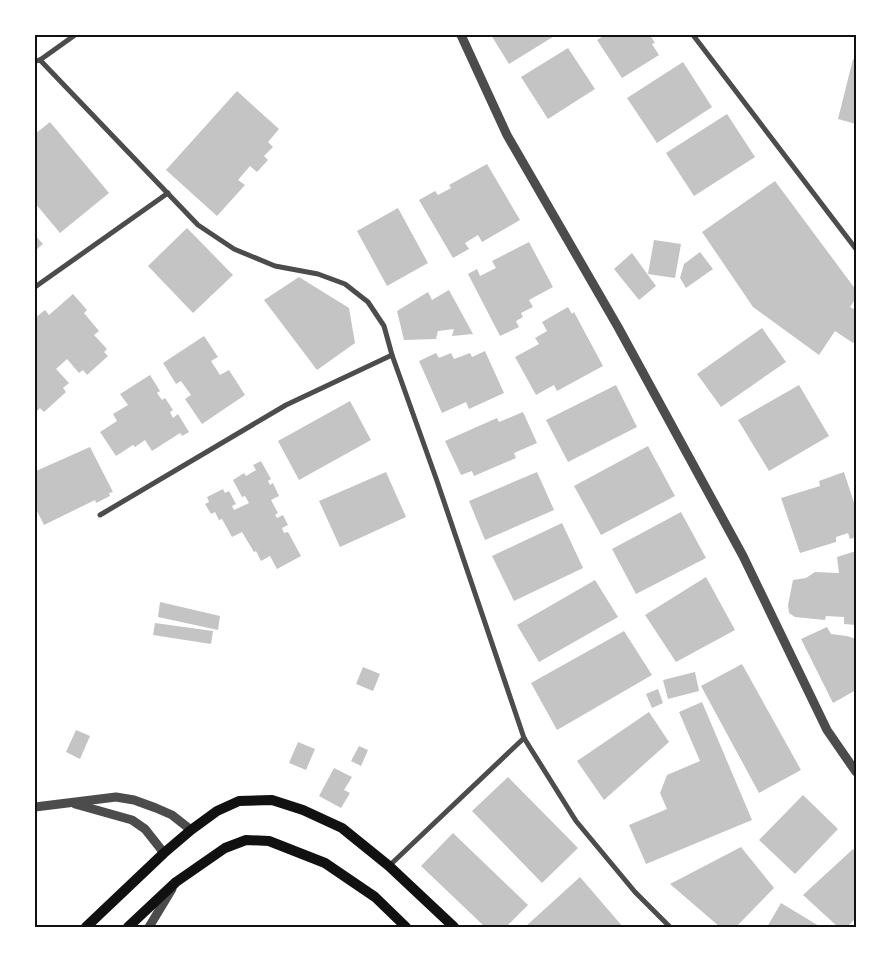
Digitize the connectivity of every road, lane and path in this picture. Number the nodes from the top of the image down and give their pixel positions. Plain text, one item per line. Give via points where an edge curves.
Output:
1 (75, 35) edge
2 (461, 35) edge
3 (693, 35) edge
4 (37, 60) edge
5 (168, 193) junction
6 (856, 249) edge
7 (35, 287) edge
8 (392, 355) junction
9 (100, 515) dead end
10 (524, 738) junction
11 (856, 772) edge
12 (70, 803) junction
13 (35, 806) edge
14 (191, 830) junction
15 (164, 853) junction
16 (389, 866) junction
17 (176, 882) junction
18 (86, 927) edge
19 (128, 927) edge
20 (149, 927) edge
21 (406, 927) edge
22 (454, 927) edge
23 (670, 927) edge

1 - 4 street
2 - 11 street via 507,134 618,327 743,556 827,730
3 - 6 street
4 - 5 street
5 - 7 street
5 - 8 street via 198,224 234,250 275,266 318,274 345,284 368,302 384,326
8 - 9 street via 286,405
8 - 10 street
10 - 16 street
10 - 23 street via 576,820 635,892
12 - 13 street
12 - 14 street via 116,797 134,800 172,815
12 - 15 street via 132,820 145,829
14 - 15 main road
14 - 16 main road via 217,811 239,801 272,800 342,828
15 - 18 main road
16 - 22 main road
17 - 19 main road
17 - 20 street
17 - 21 main road via 225,848 246,840 269,841 325,863 375,897

